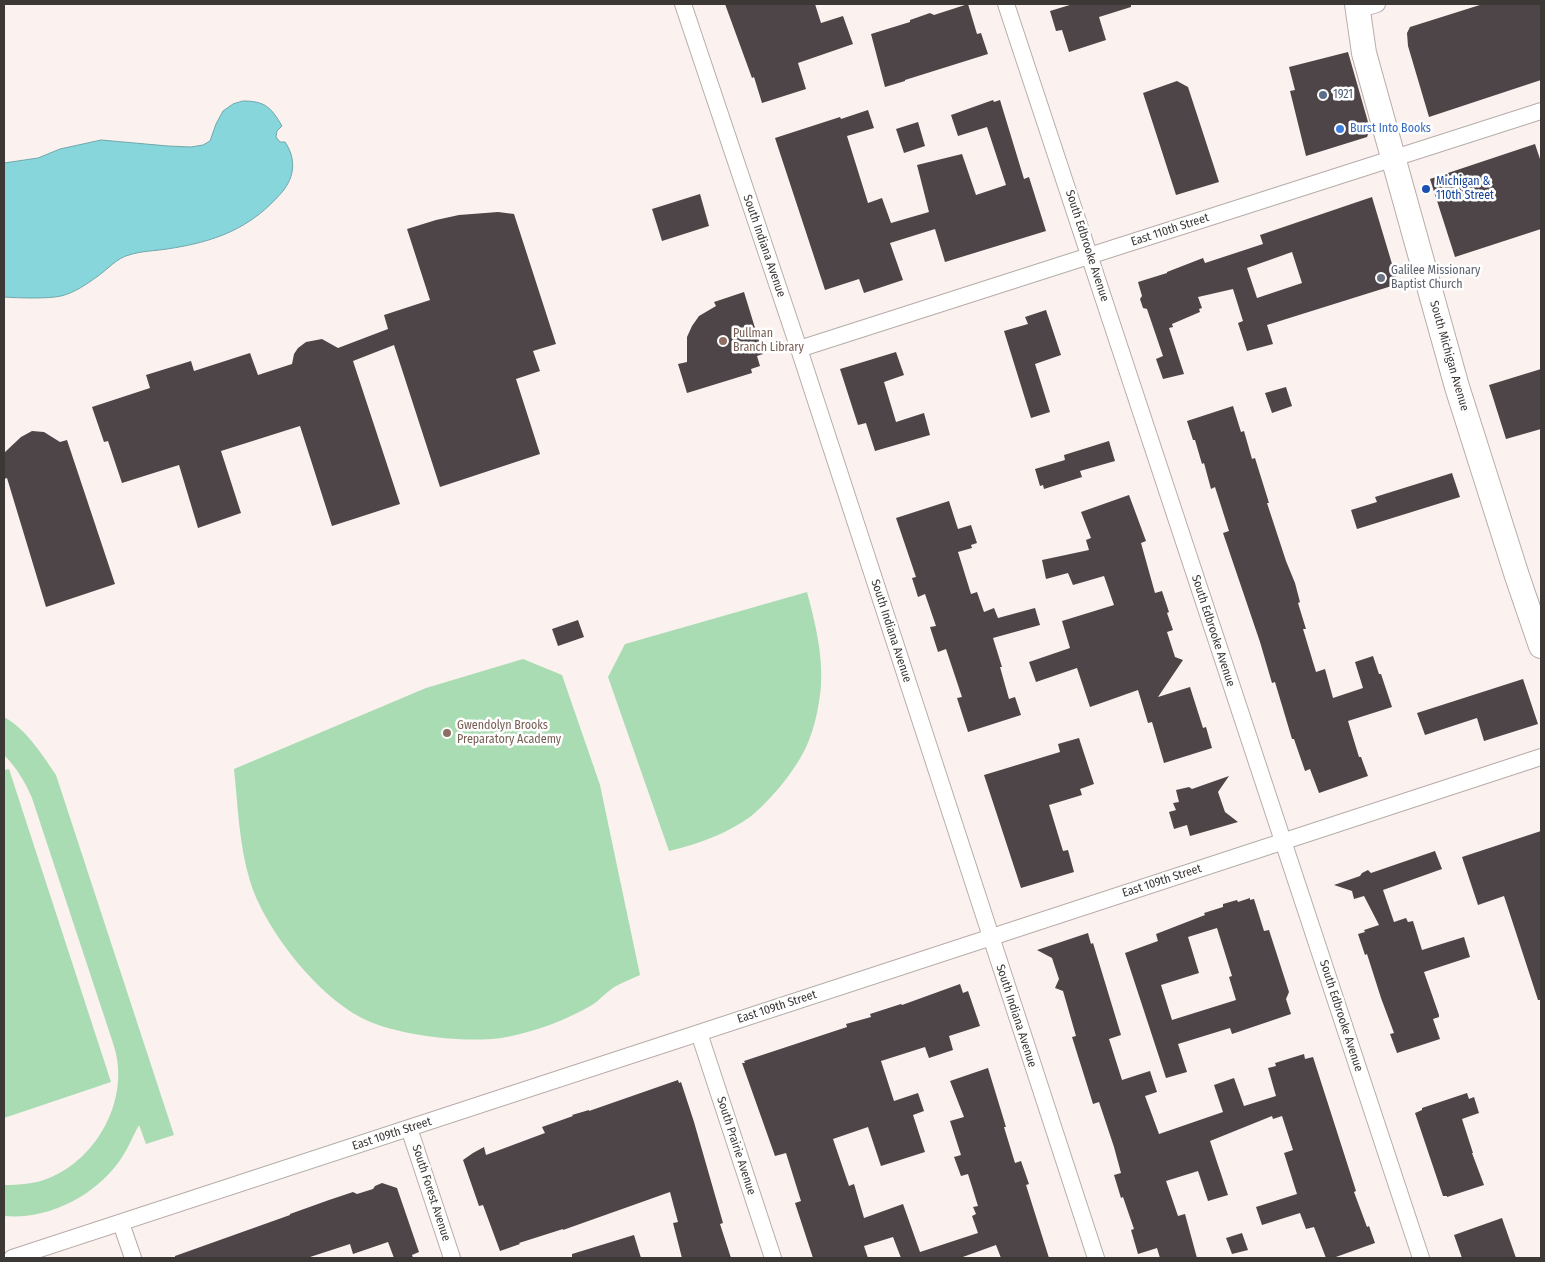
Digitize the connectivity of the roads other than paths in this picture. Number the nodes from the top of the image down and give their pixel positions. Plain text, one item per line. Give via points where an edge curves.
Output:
1 (683, 4) edge
2 (1006, 4) edge
3 (1364, 6) edge
4 (1541, 111) edge
5 (1393, 159) junction
6 (1090, 256) junction
7 (799, 348) junction
8 (1541, 646) edge
9 (1541, 757) edge
10 (1283, 842) junction
11 (991, 938) junction
12 (699, 1033) junction
13 (409, 1128) junction
14 (121, 1223) junction
15 (12, 1258) edge
16 (133, 1258) edge
17 (452, 1258) edge
18 (774, 1258) edge
19 (1096, 1258) edge
20 (1421, 1258) edge

1 - 7 street, South Indiana Avenue
2 - 6 street, South Edbrooke Avenue
3 - 5 main road, South Michigan Avenue via 1364,54
4 - 5 street, East 110th Street
5 - 6 street, East 110th Street
5 - 8 main road, South Michigan Avenue via 1457,387
6 - 7 street, East 110th Street
6 - 10 street, South Edbrooke Avenue
7 - 11 street, South Indiana Avenue
9 - 10 street, East 109th Street
10 - 11 street, East 109th Street
10 - 20 street, South Edbrooke Avenue
11 - 12 street, East 109th Street
11 - 19 street, South Indiana Avenue
12 - 13 street, East 109th Street
12 - 18 street, South Prairie Avenue
13 - 14 street, East 109th Street
13 - 17 street, South Forest Avenue
14 - 15 street, East 109th Street
14 - 16 street

